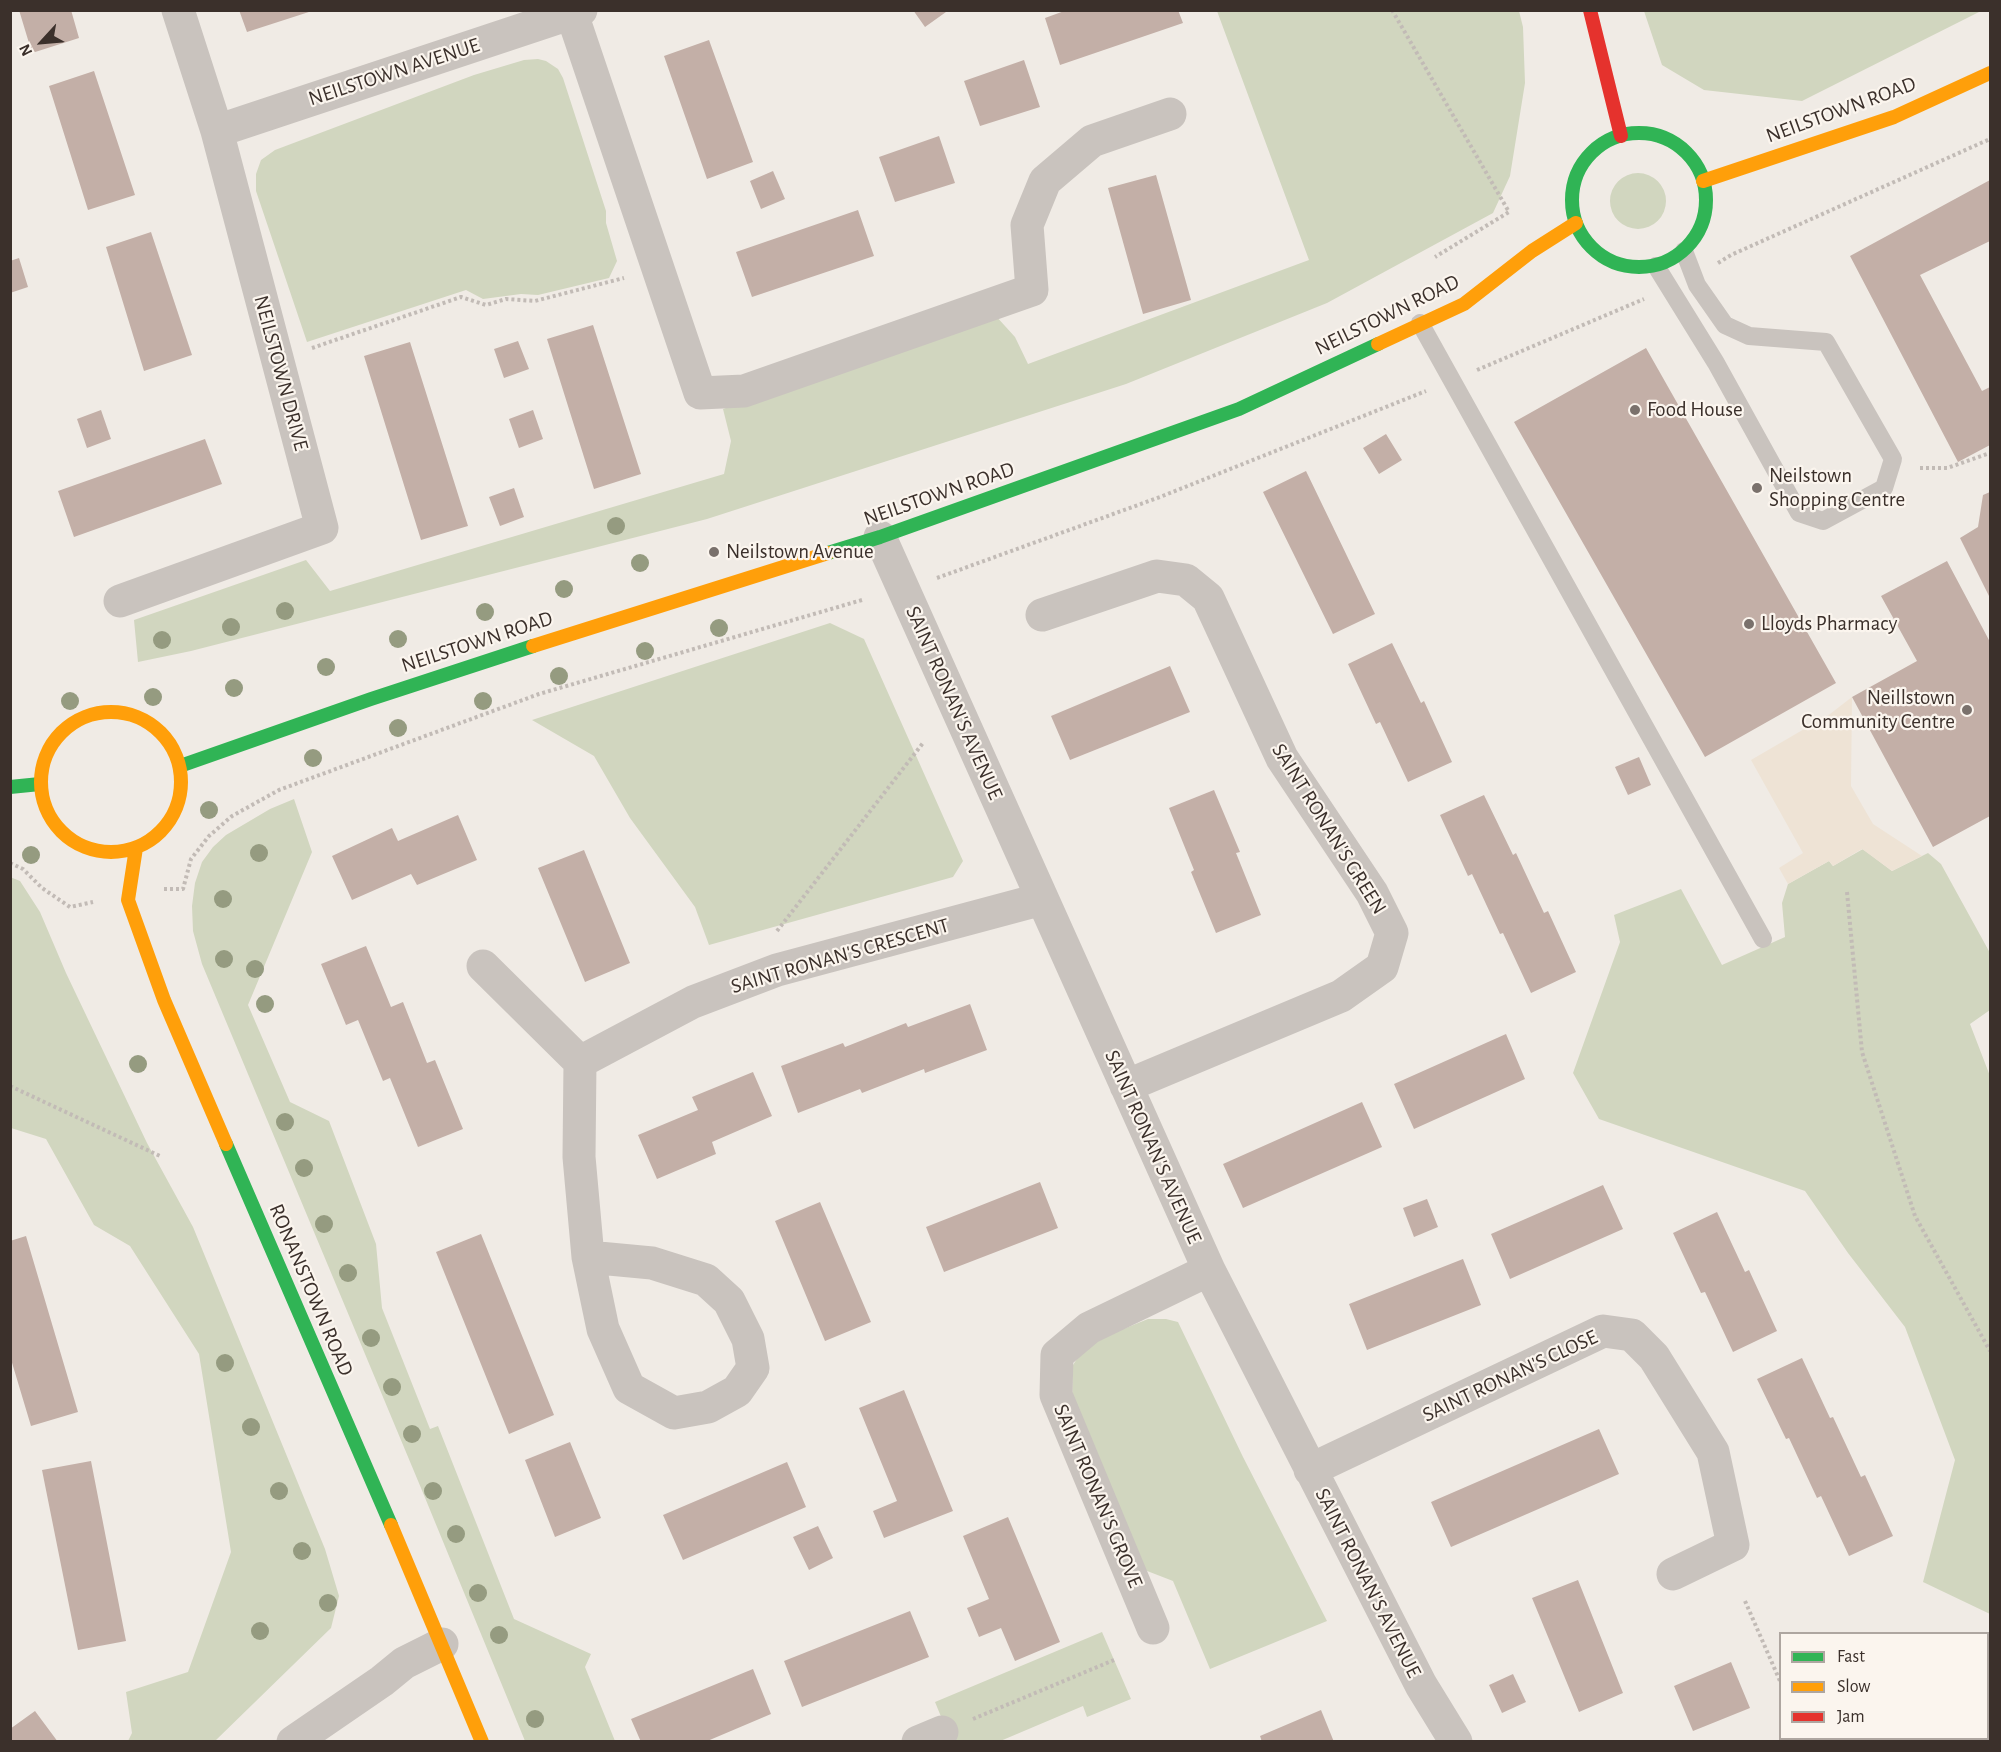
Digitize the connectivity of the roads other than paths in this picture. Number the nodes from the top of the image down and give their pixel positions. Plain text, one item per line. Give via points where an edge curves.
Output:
1 (178, 10) edge
2 (1590, 10) edge
3 (577, 12) edge
4 (1990, 73) edge
5 (1170, 114) dead end
6 (217, 131) junction
7 (1621, 136) junction
8 (1704, 181) junction
9 (1576, 223) junction
10 (1684, 251) junction
11 (1656, 266) junction
12 (1420, 323) junction
13 (880, 537) junction
14 (120, 601) dead end
15 (1042, 615) dead end
16 (180, 766) junction
17 (40, 784) junction
18 (10, 787) edge
19 (136, 848) junction
20 (1042, 899) junction
21 (1763, 939) dead end
22 (483, 966) dead end
23 (580, 1062) junction
24 (1126, 1086) junction
25 (588, 1257) junction
26 (1209, 1270) junction
27 (1310, 1470) junction
28 (1673, 1574) dead end
29 (1153, 1628) dead end
30 (442, 1644) junction
31 (293, 1742) edge
32 (482, 1742) edge
33 (1456, 1742) edge

1 - 6 street, NEILSTOWN DRIVE
2 - 7 street
3 - 5 street, NEILSTOWN AVENUE via 700,393 744,391 1032,290 1027,225 1045,181 1092,141
3 - 6 street, NEILSTOWN AVENUE
4 - 8 street, NEILSTOWN ROAD via 1894,117
6 - 14 street, NEILSTOWN DRIVE via 322,528
7 - 8 street via 1641,133 1660,136 1678,145 1693,159
7 - 9 street via 1596,149 1581,167 1572,196
8 - 10 street via 1704,222
9 - 11 street via 1592,248 1607,259 1638,268
9 - 12 street, NEILSTOWN ROAD via 1532,251 1464,304
10 - 11 street
10 - 11 lane via 1697,285 1725,325 1749,336 1826,342 1893,459 1884,488 1823,521 1799,513 1716,363
12 - 13 street, NEILSTOWN ROAD via 1239,409
12 - 21 lane
13 - 16 street, NEILSTOWN ROAD via 371,699
13 - 20 street, SAINT RONAN'S AVENUE
15 - 24 street, SAINT RONAN'S GREEN via 1157,576 1186,580 1208,598 1282,758 1372,893 1392,933 1382,967 1341,996
16 - 17 street via 171,745 157,728 138,716 115,711 93,713 73,722 56,737 45,757
16 - 19 street via 178,806 168,824
17 - 18 street
17 - 19 street via 52,820 66,837 104,852
19 - 30 street, RONANSTOWN ROAD via 128,900 164,1000
20 - 23 street, SAINT RONAN'S CRESCENT via 777,970 693,1002
20 - 24 street, SAINT RONAN'S AVENUE
22 - 23 street
23 - 25 street via 579,1157
24 - 26 street, SAINT RONAN'S AVENUE
25 - 25 street via 603,1329 629,1388 674,1413 708,1407 737,1391 753,1368 748,1339 729,1301 706,1280 652,1263
26 - 27 street, SAINT RONAN'S AVENUE
26 - 29 street, SAINT RONAN'S GROVE via 1089,1328 1057,1355 1056,1395
27 - 28 street, SAINT RONAN'S CLOSE via 1603,1331 1632,1335 1654,1357 1713,1452 1733,1545
27 - 33 street, SAINT RONAN'S AVENUE via 1421,1685
30 - 31 street via 404,1663
30 - 32 street, RONANSTOWN ROAD

